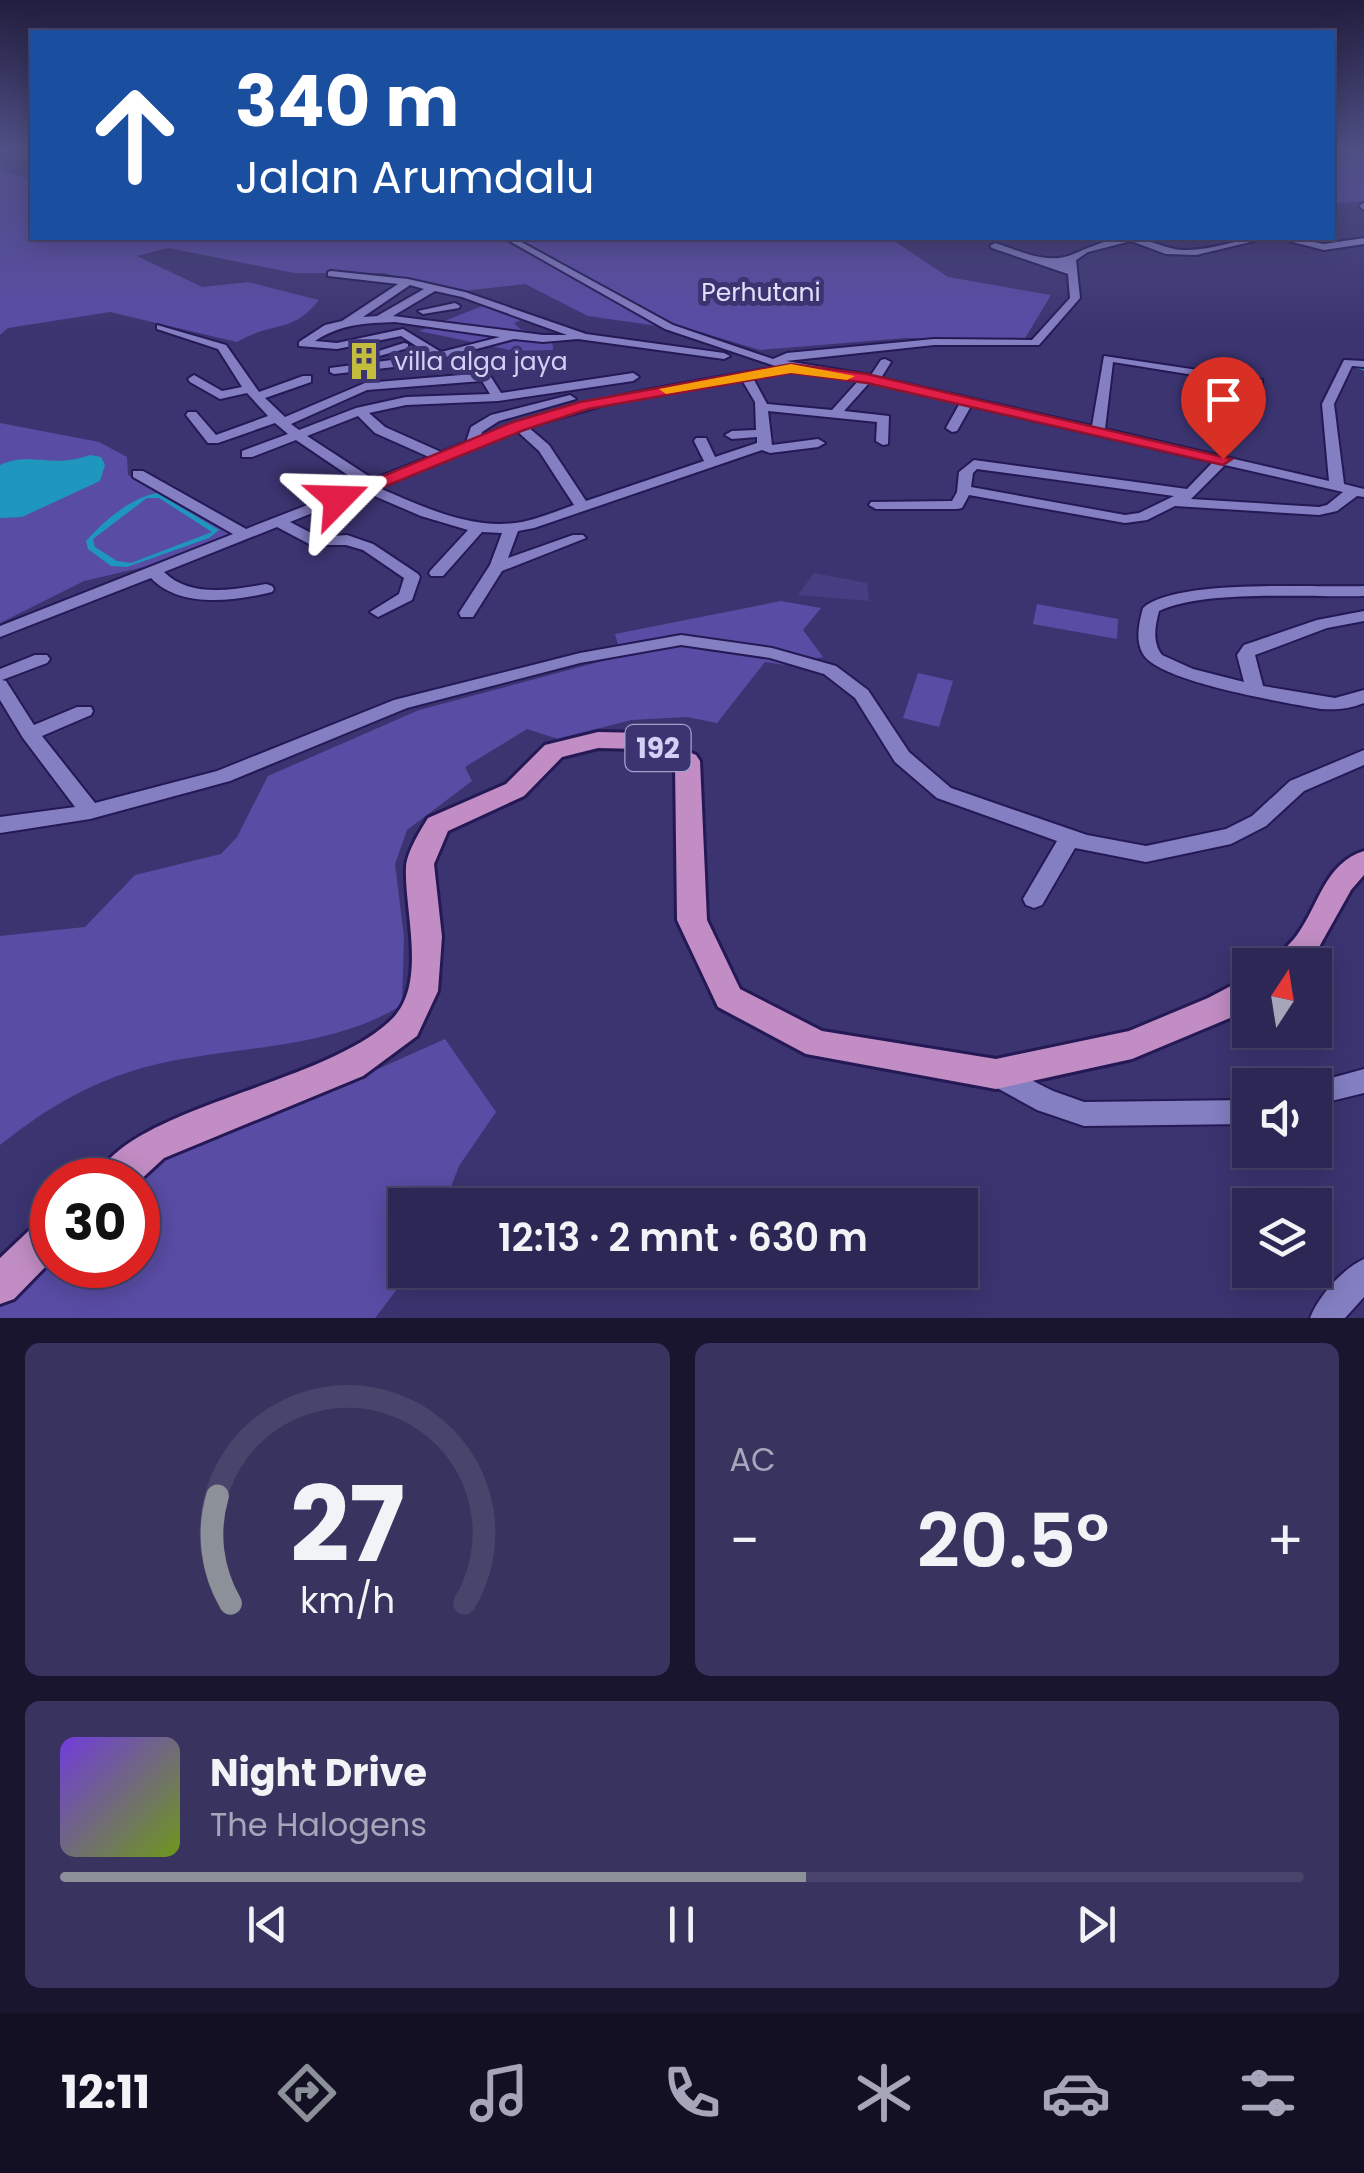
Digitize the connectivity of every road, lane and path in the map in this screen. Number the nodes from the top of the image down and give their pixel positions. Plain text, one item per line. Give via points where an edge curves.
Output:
1 (512, 240) edge
2 (1126, 240) edge
3 (1136, 240) edge
4 (1228, 240) edge
5 (1254, 240) edge
6 (1292, 240) edge
7 (1364, 241) edge
8 (1116, 243) junction
9 (1237, 244) junction
10 (995, 246) dead end
11 (1153, 249) junction
12 (1071, 266) junction
13 (331, 274) dead end
14 (408, 282) junction
15 (433, 288) junction
16 (465, 296) junction
17 (423, 311) dead end
18 (376, 322) junction
19 (344, 324) junction
20 (161, 327) dead end
21 (432, 334) dead end
22 (415, 336) junction
23 (519, 336) junction
24 (584, 336) junction
25 (633, 342) junction
26 (404, 346) dead end
27 (438, 355) junction
28 (408, 362) junction
29 (884, 362) dead end
30 (772, 363) junction
31 (370, 364) junction
32 (1364, 364) edge
33 (791, 368) junction
34 (746, 376) junction
35 (632, 377) junction
36 (194, 379) dead end
37 (307, 379) dead end
38 (871, 379) junction
39 (416, 380) junction
40 (1258, 383) dead end
41 (255, 392) junction
42 (644, 393) junction
43 (498, 397) junction
44 (426, 398) junction
45 (597, 398) junction
46 (967, 401) junction
47 (762, 408) junction
48 (360, 411) junction
49 (837, 412) junction
50 (192, 414) dead end
51 (279, 417) junction
52 (518, 426) junction
53 (952, 428) dead end
54 (1098, 430) junction
55 (732, 435) dead end
56 (298, 436) junction
57 (763, 439) junction
58 (701, 441) dead end
59 (882, 441) dead end
60 (818, 443) dead end
61 (472, 444) junction
62 (247, 454) dead end
63 (440, 457) junction
64 (1223, 459) junction
65 (711, 462) junction
66 (138, 474) dead end
67 (371, 486) junction
68 (1337, 486) junction
69 (1360, 491) edge
70 (963, 494) junction
71 (1190, 494) junction
72 (1172, 502) junction
73 (876, 504) dead end
74 (584, 507) junction
75 (278, 522) junction
76 (478, 527) junction
77 (510, 530) junction
78 (244, 534) junction
79 (578, 538) dead end
80 (496, 568) junction
81 (153, 570) junction
82 (436, 573) dead end
83 (266, 589) dead end
84 (1364, 591) edge
85 (378, 612) dead end
86 (467, 613) dead end
87 (1364, 616) edge
88 (0, 632) edge
89 (41, 659) dead end
90 (0, 675) edge
91 (1255, 690) junction
92 (1364, 696) edge
93 (8, 697) edge
94 (84, 712) dead end
95 (30, 734) junction
96 (1364, 758) edge
97 (90, 812) junction
98 (0, 825) edge
99 (1070, 838) junction
100 (1364, 861) edge
101 (1034, 899) dead end
102 (1308, 948) edge
103 (1232, 1000) edge
104 (996, 1074) junction
105 (1364, 1081) edge
106 (1332, 1089) edge
107 (1232, 1112) edge
108 (138, 1158) edge
109 (30, 1256) edge
110 (1364, 1274) edge
111 (0, 1286) edge
112 (1325, 1318) edge

1 - 30 street via 669,327
2 - 8 street
3 - 11 street
4 - 9 street
5 - 9 street
6 - 7 street via 1324,246
8 - 11 street
8 - 12 street
9 - 11 street via 1177,255
10 - 12 street
12 - 30 street via 1075,298 1035,343 923,342
13 - 14 street
14 - 15 street
14 - 19 street
15 - 16 street
15 - 18 street
16 - 17 street via 450,309 441,304
16 - 24 street
18 - 19 street
18 - 23 street
19 - 22 street via 324,323 304,346 396,332
20 - 41 street via 222,347
21 - 22 street
22 - 27 street
23 - 24 street
23 - 27 street
24 - 25 street
25 - 30 street
25 - 35 street via 626,361
26 - 31 street via 371,355
27 - 28 street
28 - 31 street
28 - 31 street via 337,372
29 - 38 street
30 - 33 street
32 - 68 street via 1348,362 1328,404
33 - 34 street
33 - 38 street
34 - 42 street
34 - 47 street
35 - 42 street
35 - 43 street
36 - 41 street via 220,395
37 - 41 street
38 - 46 street
38 - 49 street
39 - 43 street via 484,377
39 - 44 street
39 - 51 street via 340,390
40 - 54 street via 1110,353
41 - 51 street
42 - 45 street
43 - 44 street
44 - 48 street
45 - 52 street
45 - 61 street via 494,418 476,430
46 - 53 street
46 - 54 street
47 - 49 street
47 - 57 street
48 - 56 street
48 - 63 street via 380,430
49 - 59 street via 884,419
50 - 51 street via 213,440
51 - 56 street
52 - 61 street
52 - 74 street via 544,448
54 - 64 street
55 - 57 street
56 - 62 street
56 - 67 street
57 - 60 street via 770,449
57 - 65 street
58 - 65 street
61 - 63 street
63 - 67 street
64 - 68 street
64 - 71 street
65 - 74 street
66 - 78 street
67 - 75 street
67 - 76 street
68 - 69 street
69 - 72 street via 1319,511
70 - 71 street via 974,464
70 - 72 street via 1126,519
70 - 73 street via 957,505
71 - 72 street
74 - 77 street
75 - 78 street
75 - 85 street via 316,542 368,546 412,577 406,597
76 - 77 street
76 - 82 street
77 - 80 street
78 - 81 street
79 - 80 street
80 - 86 street
81 - 83 street via 176,587 200,593
81 - 88 street
84 - 91 street via 1174,597 1151,608 1147,638 1157,660
87 - 91 street via 1250,649
89 - 90 street
91 - 92 street via 1334,704
93 - 95 street
94 - 95 street
95 - 97 street
96 - 99 street via 1297,786 1259,821 1206,844 1146,854
97 - 98 street
97 - 99 street via 223,776 401,704 680,640 772,653 830,670 862,694 920,777 994,814
99 - 101 street
100 - 102 main road via 1345,875
103 - 104 main road, 192 via 1132,1045
104 - 107 street via 1084,1114
104 - 108 main road, 192 via 817,1044 728,998 692,920 687,760 644,741 598,740 554,751 515,790 437,825 420,864 427,937 423,991 406,1026 351,1066 152,1146
105 - 106 street
109 - 111 main road
110 - 112 street

